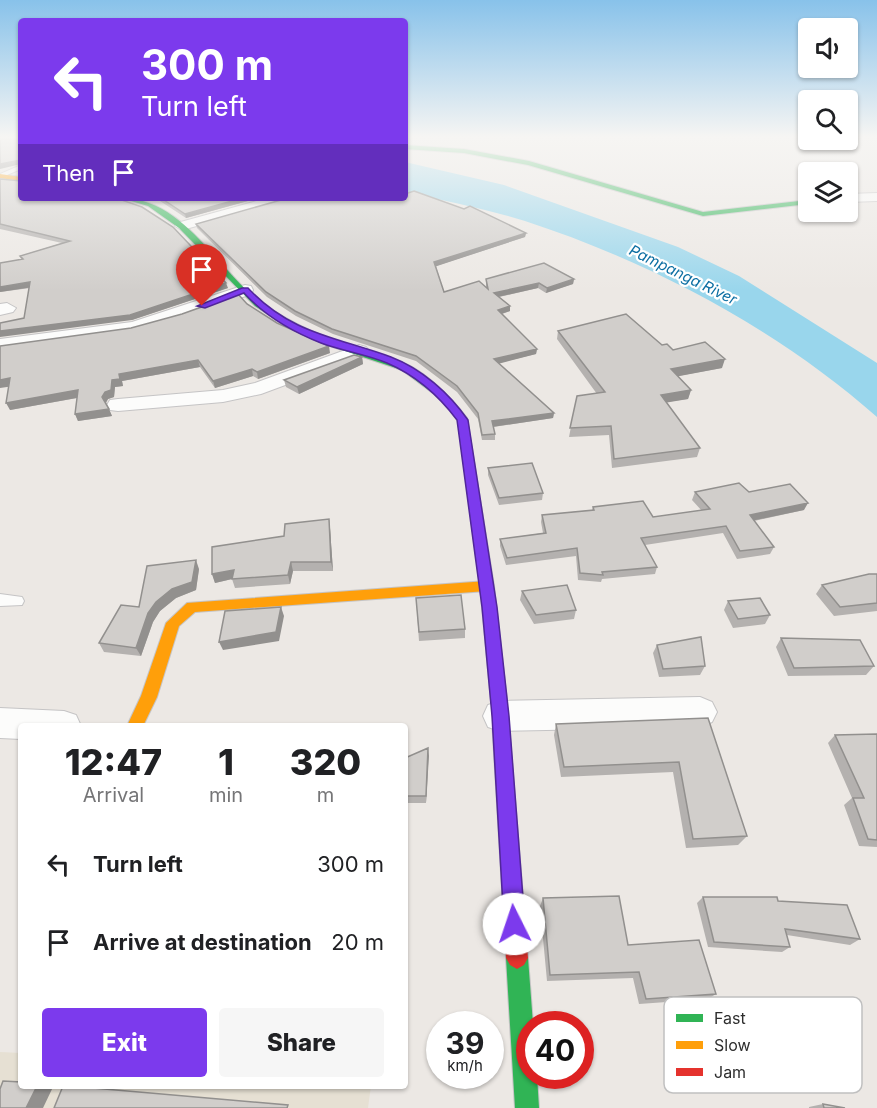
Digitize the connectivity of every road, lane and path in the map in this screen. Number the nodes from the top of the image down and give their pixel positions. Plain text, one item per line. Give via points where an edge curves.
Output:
1 (614, 188) edge
2 (877, 197) edge
3 (858, 198) edge
4 (135, 201) edge
5 (272, 201) edge
6 (798, 203) edge
7 (182, 226) junction
8 (245, 290) junction
9 (0, 345) edge
10 (359, 351) junction
11 (118, 405) dead end
12 (487, 586) junction
13 (0, 600) edge
14 (17, 601) dead end
15 (700, 712) dead end
16 (500, 716) junction
17 (0, 723) edge
18 (136, 723) edge
19 (18, 724) edge
20 (527, 1108) edge

1 - 6 street via 703,214
2 - 3 street
4 - 7 street via 150,205
5 - 7 street
7 - 8 street
8 - 9 street via 133,327
8 - 10 street via 287,323 324,341
10 - 11 street via 261,388 223,396
10 - 12 street via 406,368 446,398 463,420
12 - 16 street
12 - 18 street via 192,606 173,623
13 - 14 lane
15 - 16 street
16 - 20 street
17 - 19 street

